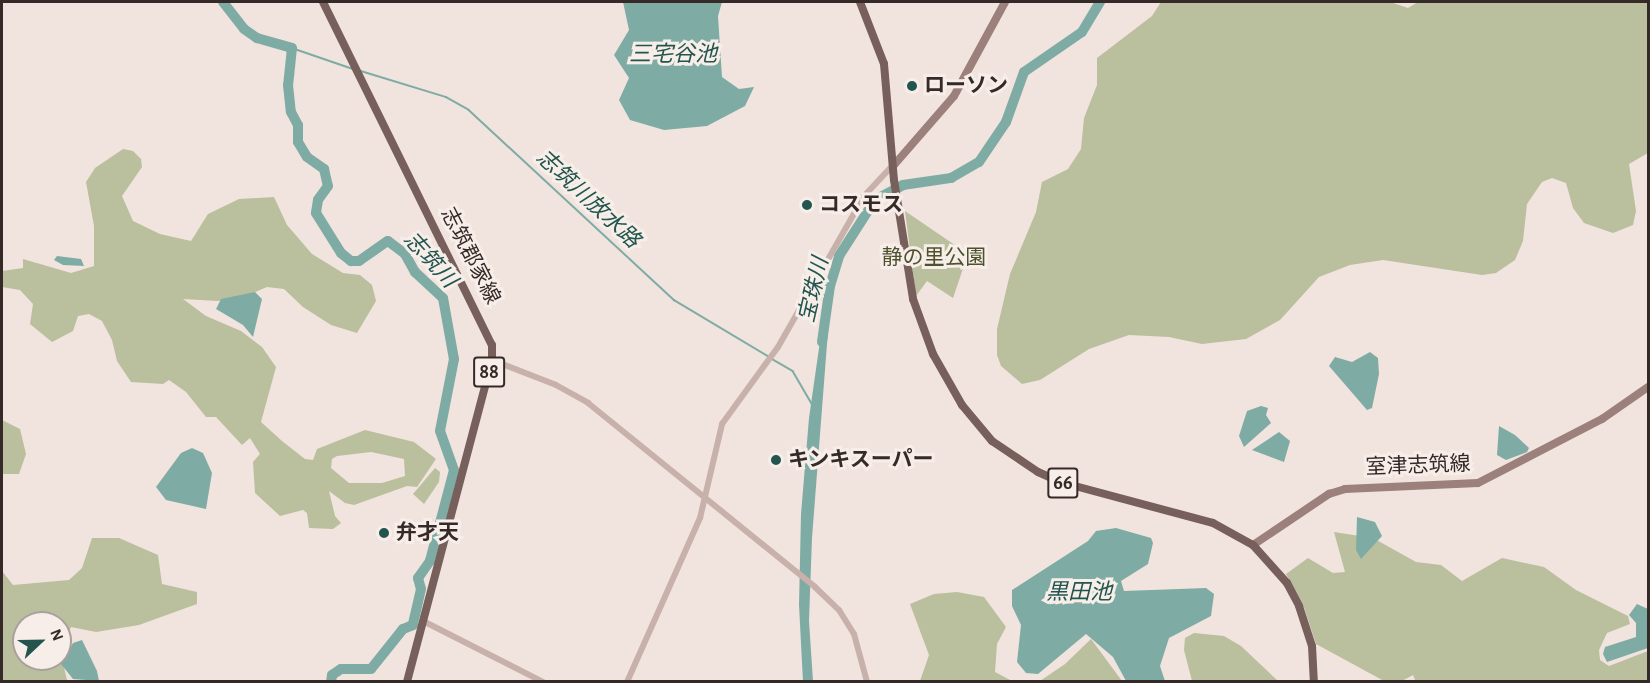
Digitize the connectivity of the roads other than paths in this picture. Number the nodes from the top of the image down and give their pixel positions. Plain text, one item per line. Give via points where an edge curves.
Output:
1 (323, 2) edge
2 (860, 2) edge
3 (1005, 2) edge
4 (894, 165) junction
5 (492, 360) junction
6 (1648, 387) edge
7 (706, 498) junction
8 (1252, 545) junction
9 (423, 621) junction
10 (407, 681) edge
11 (543, 681) edge
12 (627, 681) edge
13 (867, 681) edge
14 (1314, 681) edge

1 - 5 main road, 志筑郡家線 / 88 via 486,328
2 - 4 main road, 66 via 884,63
3 - 4 main road via 954,96
4 - 7 street via 864,196 776,349 722,424
4 - 8 main road, 66 via 908,278 923,330 950,387 983,433 1010,457 1060,482 1192,516 1232,531
5 - 7 street via 556,385 588,403
5 - 9 main road, 志筑郡家線 / 88
6 - 8 main road, 室津志筑線 via 1602,419 1485,480 1452,487 1344,489 1329,494
7 - 12 street via 690,544
7 - 13 street via 839,610 854,634
8 - 14 main road, 66 via 1287,583 1299,606 1312,645
9 - 10 main road, 志筑郡家線 / 88
9 - 11 street

